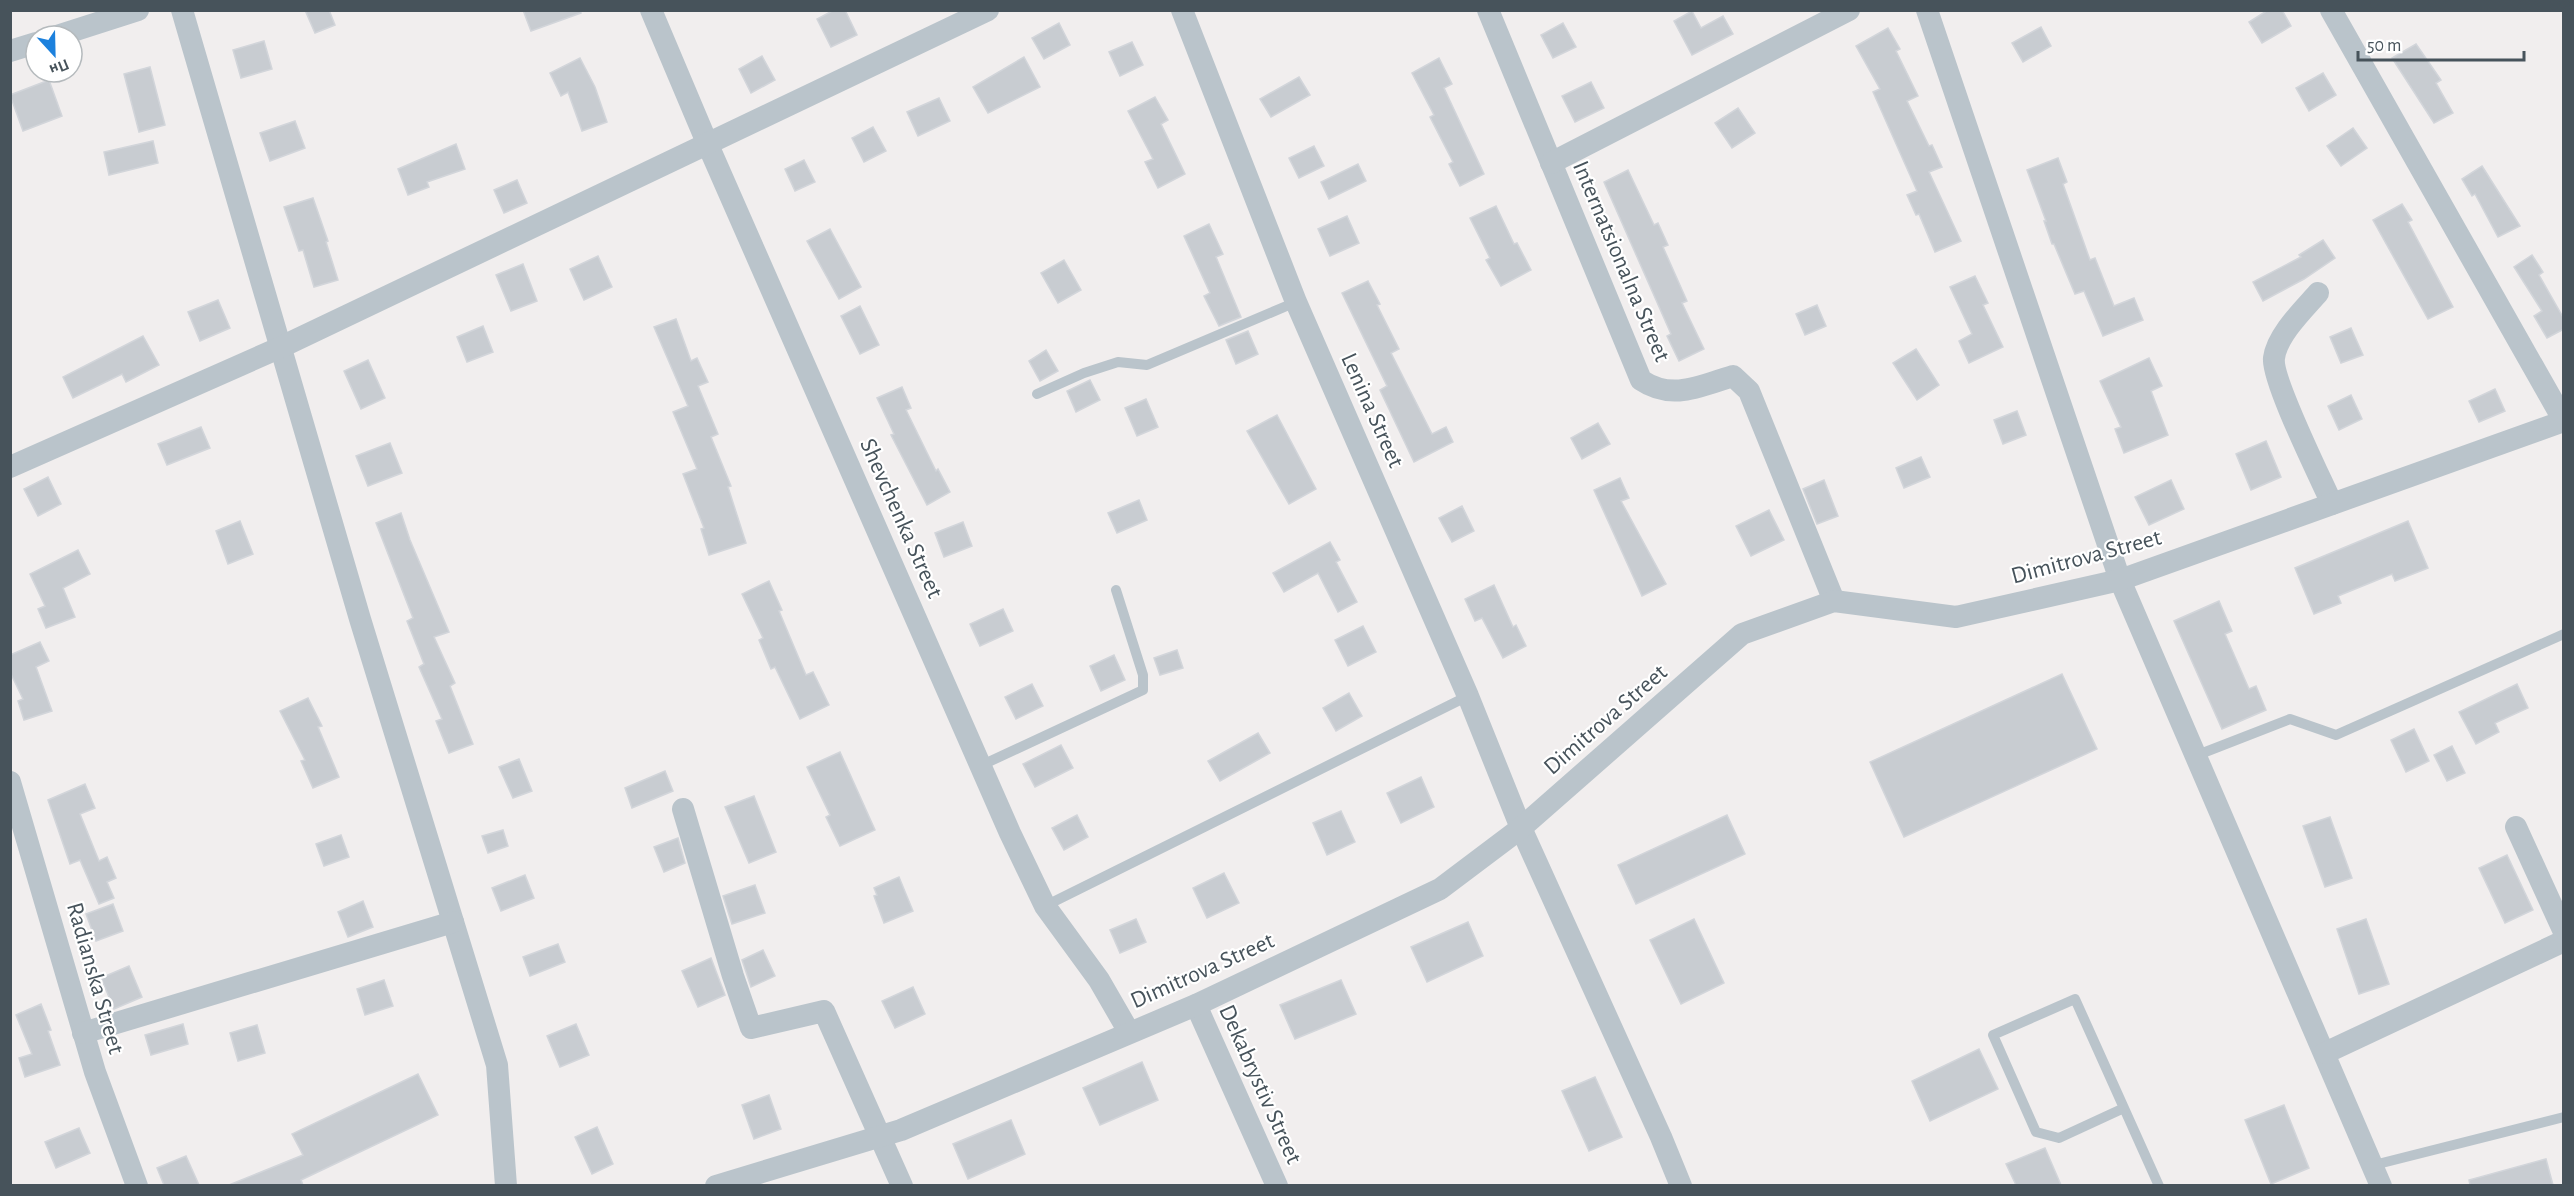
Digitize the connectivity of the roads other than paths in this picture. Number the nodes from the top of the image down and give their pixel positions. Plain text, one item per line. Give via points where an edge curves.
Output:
1 (138, 10) edge
2 (182, 10) edge
3 (651, 10) edge
4 (988, 10) edge
5 (1182, 10) edge
6 (1488, 10) edge
7 (1849, 10) edge
8 (1927, 10) edge
9 (2331, 10) edge
10 (84, 27) edge
11 (708, 145) junction
12 (1551, 163) junction
13 (2318, 293) dead end
14 (1296, 302) junction
15 (279, 348) junction
16 (1037, 394) dead end
17 (2563, 421) edge
18 (10, 467) edge
19 (2332, 504) junction
20 (2120, 580) junction
21 (1116, 590) dead end
22 (1834, 601) junction
23 (2564, 634) edge
24 (1468, 696) junction
25 (2195, 756) junction
26 (982, 765) junction
27 (10, 782) edge
28 (683, 809) dead end
29 (2516, 827) dead end
30 (1521, 828) junction
31 (1045, 906) junction
32 (453, 922) junction
33 (2564, 932) edge
34 (2564, 941) edge
35 (1196, 1005) junction
36 (1130, 1032) junction
37 (83, 1033) junction
38 (2325, 1053) junction
39 (2124, 1108) junction
40 (2564, 1117) edge
41 (878, 1136) junction
42 (2378, 1175) edge
43 (136, 1185) edge
44 (506, 1185) edge
45 (716, 1185) edge
46 (902, 1185) edge
47 (1277, 1185) edge
48 (1681, 1185) edge
49 (2159, 1185) edge

1 - 10 street
2 - 15 street
3 - 11 street, Shevchenka Street
4 - 11 street
5 - 14 street, Lenina Street
6 - 12 street, Internatsionalna Street
7 - 12 street
8 - 20 street
9 - 17 street
11 - 15 street
11 - 26 street, Shevchenka Street
12 - 22 street, Internatsionalna Street via 1641,380 1656,390 1687,390 1733,376 1749,391
13 - 19 street via 2289,326 2274,358 2278,380
14 - 16 lane via 1148,365 1118,362
14 - 24 street, Lenina Street
15 - 18 street
15 - 32 street
17 - 19 street, Dimitrova Street
19 - 20 street, Dimitrova Street
20 - 22 street, Dimitrova Street via 1956,617
20 - 25 street
21 - 26 lane via 1143,675 1143,690
22 - 30 street, Dimitrova Street via 1742,634
23 - 25 lane via 2336,735 2290,719
24 - 30 street, Lenina Street
24 - 31 lane
25 - 38 street
26 - 31 street, Shevchenka Street
27 - 37 street, Radianska Street
28 - 41 street via 751,1028 824,1011
29 - 33 street
30 - 35 street, Dimitrova Street via 1440,889
30 - 48 street, Lenina Street
31 - 36 street, Shevchenka Street via 1099,980
32 - 37 street
32 - 44 street via 497,1065
34 - 38 street
35 - 36 street, Dimitrova Street
35 - 47 street, Dekabrystiv Street
36 - 41 street, Dimitrova Street via 901,1130
37 - 43 street, Radianska Street
38 - 42 street
39 - 39 lane via 2075,999 1993,1035 2036,1132 2059,1138
39 - 49 lane
40 - 42 lane
41 - 45 street, Dimitrova Street
41 - 46 street

